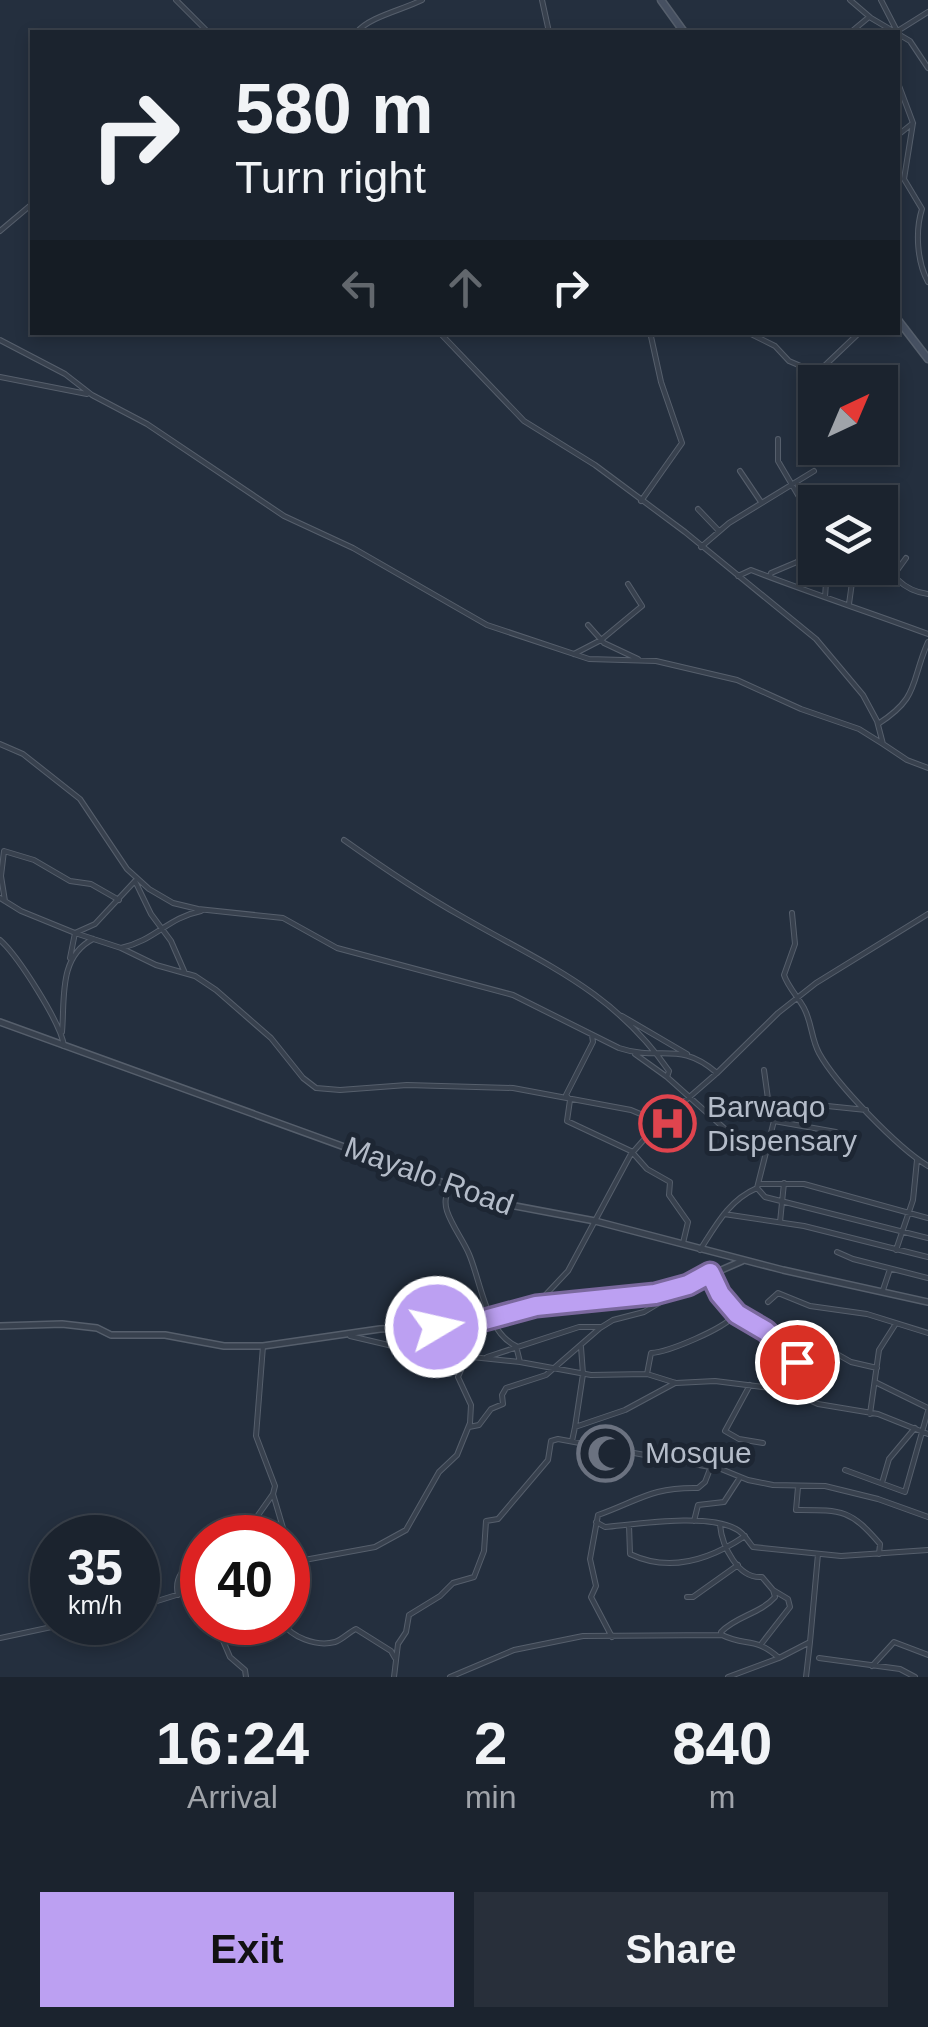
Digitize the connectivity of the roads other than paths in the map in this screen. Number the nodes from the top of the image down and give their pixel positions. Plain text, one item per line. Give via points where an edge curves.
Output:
1 (176, 0) edge
2 (422, 0) edge
3 (542, 0) edge
4 (850, 0) edge
5 (881, 0) edge
6 (662, 1) edge
7 (928, 12) edge
8 (869, 17) junction
9 (206, 30) edge
10 (359, 30) edge
11 (549, 30) edge
12 (683, 30) edge
13 (853, 30) edge
14 (892, 30) edge
15 (895, 30) edge
16 (899, 30) edge
17 (900, 35) edge
18 (928, 68) edge
19 (900, 88) edge
20 (913, 123) junction
21 (900, 133) edge
22 (928, 202) edge
23 (30, 206) edge
24 (922, 209) junction
25 (0, 230) edge
26 (928, 282) edge
27 (900, 323) edge
28 (442, 335) edge
29 (651, 335) edge
30 (753, 335) edge
31 (857, 335) edge
32 (0, 340) edge
33 (928, 359) edge
34 (0, 377) edge
35 (92, 395) junction
36 (778, 440) dead end
37 (740, 470) dead end
38 (814, 470) dead end
39 (792, 486) junction
40 (798, 496) edge
41 (641, 502) junction
42 (761, 502) junction
43 (698, 509) dead end
44 (719, 530) junction
45 (701, 547) junction
46 (906, 558) dead end
47 (798, 561) edge
48 (898, 569) edge
49 (738, 576) junction
50 (770, 578) junction
51 (898, 579) edge
52 (628, 584) dead end
53 (826, 585) edge
54 (852, 585) edge
55 (928, 594) edge
56 (825, 598) junction
57 (849, 604) junction
58 (588, 625) dead end
59 (928, 634) edge
60 (601, 640) junction
61 (928, 642) edge
62 (574, 654) junction
63 (642, 660) junction
64 (878, 724) junction
65 (0, 744) edge
66 (883, 744) junction
67 (928, 768) edge
68 (344, 840) dead end
69 (134, 878) junction
70 (3, 900) edge
71 (119, 900) junction
72 (210, 910) junction
73 (792, 913) dead end
74 (928, 914) edge
75 (163, 928) junction
76 (75, 933) junction
77 (94, 939) junction
78 (0, 940) edge
79 (121, 948) junction
80 (70, 958) junction
81 (185, 973) junction
82 (798, 998) junction
83 (619, 1014) junction
84 (0, 1022) edge
85 (62, 1032) junction
86 (592, 1034) junction
87 (64, 1046) junction
88 (631, 1052) junction
89 (658, 1054) junction
90 (687, 1054) junction
91 (764, 1070) dead end
92 (717, 1073) junction
93 (667, 1077) junction
94 (690, 1096) junction
95 (570, 1100) junction
96 (779, 1101) junction
97 (866, 1110) junction
98 (774, 1120) junction
99 (655, 1127) junction
100 (836, 1132) dead end
101 (767, 1146) junction
102 (632, 1152) junction
103 (917, 1160) junction
104 (928, 1166) edge
105 (784, 1183) junction
106 (450, 1185) junction
107 (757, 1187) junction
108 (784, 1202) junction
109 (906, 1212) junction
110 (724, 1214) junction
111 (928, 1218) edge
112 (595, 1221) junction
113 (780, 1224) junction
114 (901, 1231) junction
115 (928, 1238) edge
116 (683, 1245) junction
117 (700, 1250) junction
118 (896, 1250) junction
119 (837, 1252) dead end
120 (928, 1258) edge
121 (742, 1260) junction
122 (890, 1270) junction
123 (710, 1273) junction
124 (928, 1278) edge
125 (688, 1285) junction
126 (883, 1290) junction
127 (768, 1302) dead end
128 (928, 1302) edge
129 (536, 1306) junction
130 (737, 1314) junction
131 (492, 1318) junction
132 (896, 1325) junction
133 (0, 1326) edge
134 (601, 1327) junction
135 (928, 1334) edge
136 (350, 1336) junction
137 (807, 1337) dead end
138 (581, 1345) junction
139 (263, 1346) junction
140 (516, 1346) junction
141 (468, 1356) junction
142 (485, 1358) junction
143 (520, 1362) junction
144 (553, 1368) junction
145 (877, 1368) junction
146 (583, 1374) junction
147 (647, 1374) junction
148 (874, 1382) junction
149 (676, 1383) junction
150 (750, 1385) junction
151 (808, 1397) junction
152 (928, 1409) edge
153 (870, 1414) junction
154 (468, 1427) junction
155 (574, 1427) junction
156 (915, 1428) junction
157 (925, 1432) edge
158 (572, 1441) junction
159 (763, 1443) dead end
160 (711, 1467) junction
161 (845, 1470) dead end
162 (740, 1477) junction
163 (882, 1483) junction
164 (798, 1487) junction
165 (274, 1494) junction
166 (258, 1515) edge
167 (280, 1515) edge
168 (928, 1517) edge
169 (694, 1521) junction
170 (596, 1522) junction
171 (629, 1524) junction
172 (720, 1525) junction
173 (745, 1536) junction
174 (725, 1546) junction
175 (928, 1550) edge
176 (818, 1554) junction
177 (879, 1554) junction
178 (310, 1559) edge
179 (738, 1565) junction
180 (180, 1574) edge
181 (773, 1590) junction
182 (178, 1595) joint
183 (687, 1596) dead end
184 (160, 1600) edge
185 (30, 1632) edge
186 (722, 1635) junction
187 (612, 1637) junction
188 (0, 1638) edge
189 (310, 1640) edge
190 (810, 1642) junction
191 (762, 1643) junction
192 (225, 1645) edge
193 (928, 1655) edge
194 (395, 1658) junction
195 (779, 1658) junction
196 (819, 1658) dead end
197 (872, 1666) junction
198 (246, 1677) edge
199 (394, 1677) edge
200 (450, 1677) edge
201 (728, 1677) edge
202 (806, 1677) edge
203 (915, 1677) edge

1 - 9 street
2 - 10 street
3 - 11 street
4 - 8 street
5 - 15 street
6 - 12 main road
7 - 16 street
8 - 13 street
8 - 14 street
17 - 18 street
19 - 20 street
20 - 21 street
20 - 24 street via 904,179
22 - 24 street
23 - 25 street
24 - 26 street via 916,230
27 - 33 main road
28 - 41 street via 524,421
29 - 41 street via 682,443
30 - 31 street via 817,373
32 - 35 street
34 - 35 street
35 - 62 street via 284,516 464,614
36 - 39 street via 778,461
37 - 42 street
38 - 39 street
39 - 40 street
39 - 42 street
41 - 45 street
42 - 44 street
43 - 44 street
44 - 45 street
45 - 49 street
46 - 48 street
47 - 50 street
49 - 50 street via 751,570
49 - 64 street via 822,645
50 - 56 street
51 - 55 street
52 - 60 street via 642,606
53 - 56 street
54 - 57 street
56 - 57 street
57 - 59 street
58 - 60 street
60 - 62 street
60 - 63 street
61 - 64 street via 908,700
62 - 63 street via 600,662
63 - 66 street via 737,680
64 - 66 street
65 - 69 street via 80,799
66 - 67 street
68 - 83 street via 445,907 582,982
69 - 71 street
69 - 72 street via 173,903
69 - 75 street
70 - 71 street via 4,850
70 - 76 street
71 - 76 street
72 - 75 street via 182,915
72 - 86 street via 283,918 337,948 513,995
73 - 82 street via 795,944 784,975
74 - 82 street
75 - 79 street
75 - 81 street
76 - 77 street
76 - 80 street
77 - 79 street
77 - 80 street
78 - 85 street
79 - 81 street
80 - 85 street
81 - 95 street via 227,999 316,1088 512,1088
82 - 92 street
82 - 97 street via 820,1055
83 - 89 street
83 - 90 street
84 - 87 street, Mayalo Road
85 - 87 street
86 - 88 street
86 - 95 street via 566,1095
87 - 106 street, Mayalo Road
88 - 89 street
88 - 93 street
89 - 90 street
89 - 93 street
90 - 92 street
91 - 96 street via 768,1099
92 - 94 street
93 - 94 street
94 - 99 street
94 - 101 street via 724,1128
95 - 99 street via 636,1112
95 - 102 street via 567,1121
96 - 97 street
96 - 98 street
97 - 103 street
98 - 100 street
98 - 101 street
99 - 102 street
101 - 107 street
102 - 112 street
102 - 116 street via 670,1182 670,1197 688,1222
103 - 104 street
103 - 109 street
105 - 107 street
105 - 108 street
105 - 109 street
106 - 112 street, Mayalo Road via 521,1210
106 - 131 street via 447,1210
107 - 108 street
107 - 110 street
108 - 113 street
108 - 114 street
109 - 111 street
109 - 114 street
110 - 113 street
110 - 117 street
112 - 116 street, Mayalo Road
112 - 129 street via 568,1271
113 - 118 street
114 - 115 street
114 - 118 street
116 - 117 street, Mayalo Road
117 - 121 street, Mayalo Road
118 - 120 street
119 - 122 street
121 - 123 street
121 - 126 street, Mayalo Road
122 - 124 street
122 - 126 street
123 - 125 street
123 - 130 street
125 - 129 street
125 - 134 street via 644,1312
126 - 128 street, Mayalo Road
127 - 132 street via 778,1293
129 - 131 street
130 - 147 street via 728,1324 651,1353
130 - 151 street via 817,1373
131 - 136 street
131 - 140 street
132 - 135 street
132 - 145 street via 878,1350
133 - 139 street via 62,1324 112,1336
134 - 138 street
134 - 140 street
136 - 139 street
136 - 141 street
137 - 145 street via 851,1362
138 - 144 street
138 - 146 street
139 - 165 street via 256,1436
140 - 142 street
140 - 143 street
141 - 142 street
141 - 154 street via 458,1377 471,1405
142 - 143 street
143 - 144 street
144 - 146 street
144 - 154 street via 506,1388 503,1404 479,1426
145 - 148 street
146 - 147 street
146 - 155 street
147 - 149 street
148 - 152 street
148 - 153 street
149 - 150 street
149 - 155 street
150 - 151 street
150 - 159 street via 725,1431
151 - 153 street
152 - 157 street
153 - 156 street
154 - 178 street via 457,1456 439,1472 406,1530 375,1547
155 - 158 street
156 - 157 street
156 - 163 street via 889,1459
157 - 163 street via 904,1492
158 - 160 street
158 - 194 street via 551,1441 548,1460 498,1519 486,1521 474,1577 453,1583 410,1615
160 - 162 street
160 - 170 street via 698,1488 632,1498
161 - 163 street
162 - 164 street
162 - 169 street via 724,1502 698,1505
164 - 168 street via 843,1490
164 - 177 street via 796,1510 841,1511 860,1521 880,1544
165 - 166 street
165 - 167 street
169 - 171 street
169 - 172 street
170 - 171 street
170 - 187 street via 591,1597
171 - 174 street via 629,1552 639,1558 688,1563
172 - 173 street
172 - 174 street
173 - 174 street
173 - 176 street via 753,1547
174 - 179 street
175 - 177 street
176 - 177 street
176 - 190 street
179 - 181 street
179 - 183 street
180 - 182 street
181 - 186 street via 768,1604 726,1626
181 - 191 street via 790,1607
182 - 184 street
185 - 188 street
186 - 187 street
186 - 191 street
187 - 200 street via 514,1650
189 - 194 street via 338,1641 356,1629
190 - 195 street
190 - 202 street
191 - 195 street
192 - 198 street
193 - 197 street via 894,1642
194 - 199 street
195 - 201 street
196 - 197 street
197 - 203 street

